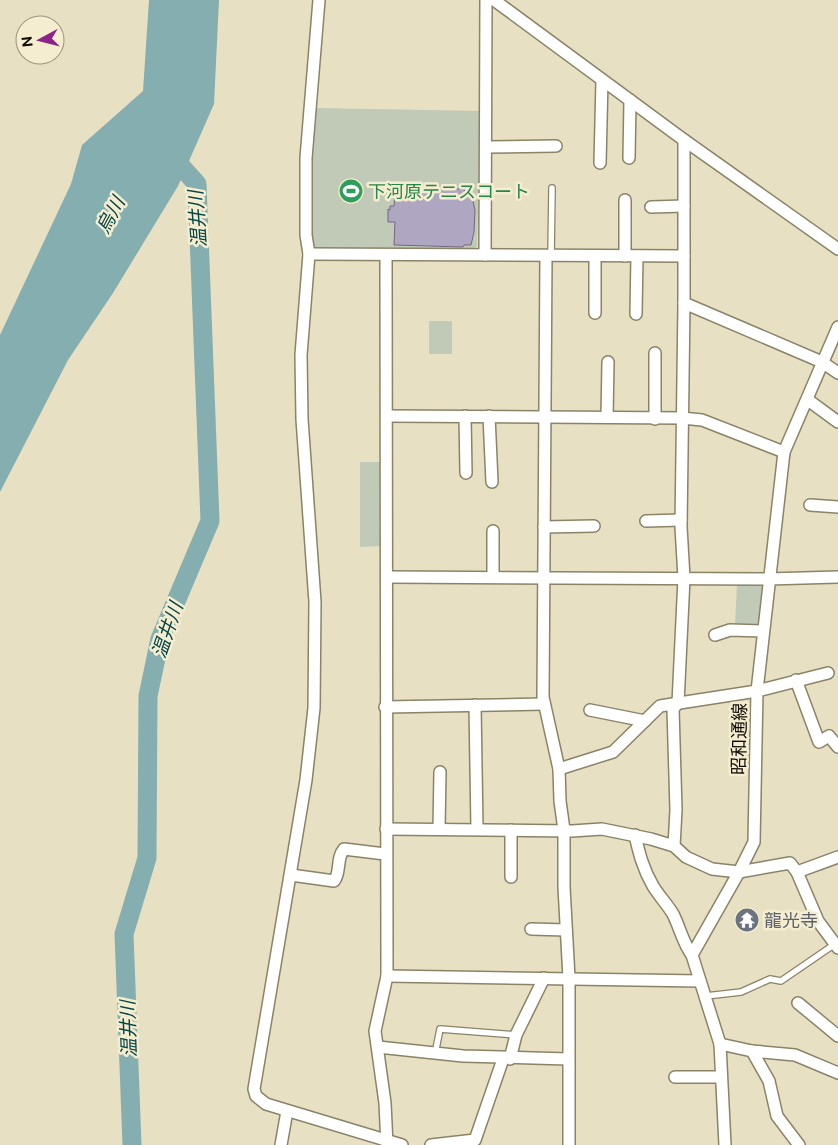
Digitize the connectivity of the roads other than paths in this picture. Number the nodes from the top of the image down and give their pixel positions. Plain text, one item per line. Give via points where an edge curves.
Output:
1 (320, 0) edge
2 (486, 0) edge
3 (494, 0) edge
4 (602, 80) junction
5 (630, 100) junction
6 (684, 140) junction
7 (556, 146) dead end
8 (486, 147) junction
9 (630, 158) dead end
10 (600, 163) dead end
11 (552, 188) dead end
12 (625, 200) dead end
13 (684, 206) junction
14 (651, 207) dead end
15 (838, 249) edge
16 (309, 254) junction
17 (386, 255) junction
18 (485, 256) junction
19 (548, 256) junction
20 (595, 256) junction
21 (625, 256) junction
22 (637, 256) junction
23 (684, 256) junction
24 (684, 303) junction
25 (595, 313) dead end
26 (636, 314) dead end
27 (838, 327) edge
28 (655, 353) dead end
29 (608, 362) dead end
30 (822, 362) junction
31 (838, 373) edge
32 (808, 400) junction
33 (387, 416) junction
34 (465, 416) junction
35 (489, 416) junction
36 (545, 416) junction
37 (608, 417) junction
38 (682, 418) junction
39 (655, 419) junction
40 (838, 422) edge
41 (784, 452) junction
42 (466, 474) dead end
43 (492, 482) dead end
44 (810, 505) dead end
45 (838, 507) edge
46 (681, 520) junction
47 (646, 521) dead end
48 (594, 526) dead end
49 (544, 527) junction
50 (493, 531) dead end
51 (387, 577) junction
52 (493, 577) junction
53 (545, 578) junction
54 (684, 578) junction
55 (838, 578) edge
56 (768, 579) junction
57 (763, 631) junction
58 (715, 635) dead end
59 (828, 673) dead end
60 (796, 680) junction
61 (757, 691) junction
62 (678, 703) junction
63 (544, 704) junction
64 (475, 705) junction
65 (385, 707) junction
66 (590, 710) dead end
67 (645, 721) junction
68 (838, 747) edge
69 (558, 769) junction
70 (440, 772) dead end
71 (386, 829) junction
72 (439, 829) junction
73 (477, 829) junction
74 (511, 830) junction
75 (564, 830) junction
76 (635, 835) junction
77 (674, 846) junction
78 (385, 854) junction
79 (838, 857) edge
80 (739, 872) junction
81 (798, 872) junction
82 (291, 875) junction
83 (510, 877) dead end
84 (531, 929) dead end
85 (566, 930) junction
86 (836, 946) edge
87 (692, 956) junction
88 (387, 976) junction
89 (544, 978) junction
90 (569, 978) junction
91 (700, 981) junction
92 (706, 996) junction
93 (798, 1003) dead end
94 (516, 1035) junction
95 (838, 1036) edge
96 (720, 1044) junction
97 (378, 1047) junction
98 (752, 1051) junction
99 (434, 1054) junction
100 (507, 1059) junction
101 (568, 1060) junction
102 (838, 1073) edge
103 (675, 1077) dead end
104 (721, 1077) junction
105 (287, 1111) junction
106 (387, 1143) edge
107 (281, 1145) edge
108 (402, 1145) edge
109 (432, 1145) edge
110 (569, 1145) edge
111 (725, 1145) edge
112 (799, 1145) edge

1 - 16 street via 306,158
2 - 8 street
3 - 4 street
4 - 5 street
4 - 10 street
5 - 6 street
5 - 9 street
6 - 13 street
6 - 15 street
7 - 8 street
8 - 18 street
11 - 19 lane
12 - 21 street
13 - 14 street
13 - 23 street
16 - 17 street
16 - 82 street via 301,355 302,419 315,602 315,677 311,740
17 - 18 street
17 - 33 street
18 - 19 street
19 - 20 street
19 - 36 street
20 - 21 street
20 - 25 street
21 - 22 street
22 - 23 street
22 - 26 street
23 - 24 street
24 - 30 street
24 - 38 street
27 - 30 street, 昭和通線
28 - 39 street
29 - 37 street
30 - 31 street
30 - 32 street, 昭和通線
32 - 40 street
32 - 41 street, 昭和通線
33 - 34 street
33 - 51 street
34 - 35 street
34 - 42 street
35 - 36 street
35 - 43 street
36 - 37 street
36 - 49 street
37 - 39 street
38 - 39 street
38 - 41 street via 702,420
38 - 46 street
41 - 56 street, 昭和通線
44 - 45 street
46 - 47 street
46 - 54 street
48 - 49 street
49 - 53 street
50 - 52 street
51 - 52 street
51 - 65 street
52 - 53 street
53 - 54 street
53 - 63 street
54 - 56 street
54 - 62 street
55 - 56 street
56 - 57 street, 昭和通線
57 - 58 street via 730,630
57 - 61 street, 昭和通線
59 - 60 street
60 - 61 street
60 - 68 street via 819,742 829,736
61 - 62 street
61 - 80 street, 昭和通線 via 754,842
62 - 67 street via 660,706
62 - 77 street via 673,709
63 - 64 street
63 - 69 street
64 - 65 street
64 - 73 street
65 - 71 street
66 - 67 street
67 - 69 street via 613,752
69 - 75 street
70 - 72 street
71 - 72 street
71 - 78 street
72 - 73 street
73 - 74 street
74 - 75 street
74 - 83 street
75 - 76 street via 602,829
75 - 85 street
76 - 77 street
76 - 87 street via 640,860 653,886 672,912
77 - 80 street via 701,865
78 - 82 street via 344,849 334,881
78 - 88 street
79 - 81 street
80 - 81 street via 790,862
80 - 87 street, 昭和通線
81 - 86 street via 818,921
82 - 105 street via 254,1089 260,1100
84 - 85 street
85 - 90 street
86 - 92 lane via 781,981 770,979 741,992
87 - 91 street
88 - 89 street
88 - 97 street via 375,1032
89 - 90 street
89 - 94 street
90 - 91 street
90 - 101 street
91 - 92 street
92 - 96 street
93 - 95 street
94 - 99 lane via 440,1029
94 - 100 street
96 - 98 street
96 - 104 street
97 - 99 street
97 - 106 street
98 - 102 street via 794,1055
98 - 112 street via 769,1081 777,1116
99 - 100 street
100 - 101 street
100 - 109 street via 475,1140
101 - 110 street
103 - 104 street
104 - 111 street
105 - 106 street
105 - 107 street
106 - 108 street

